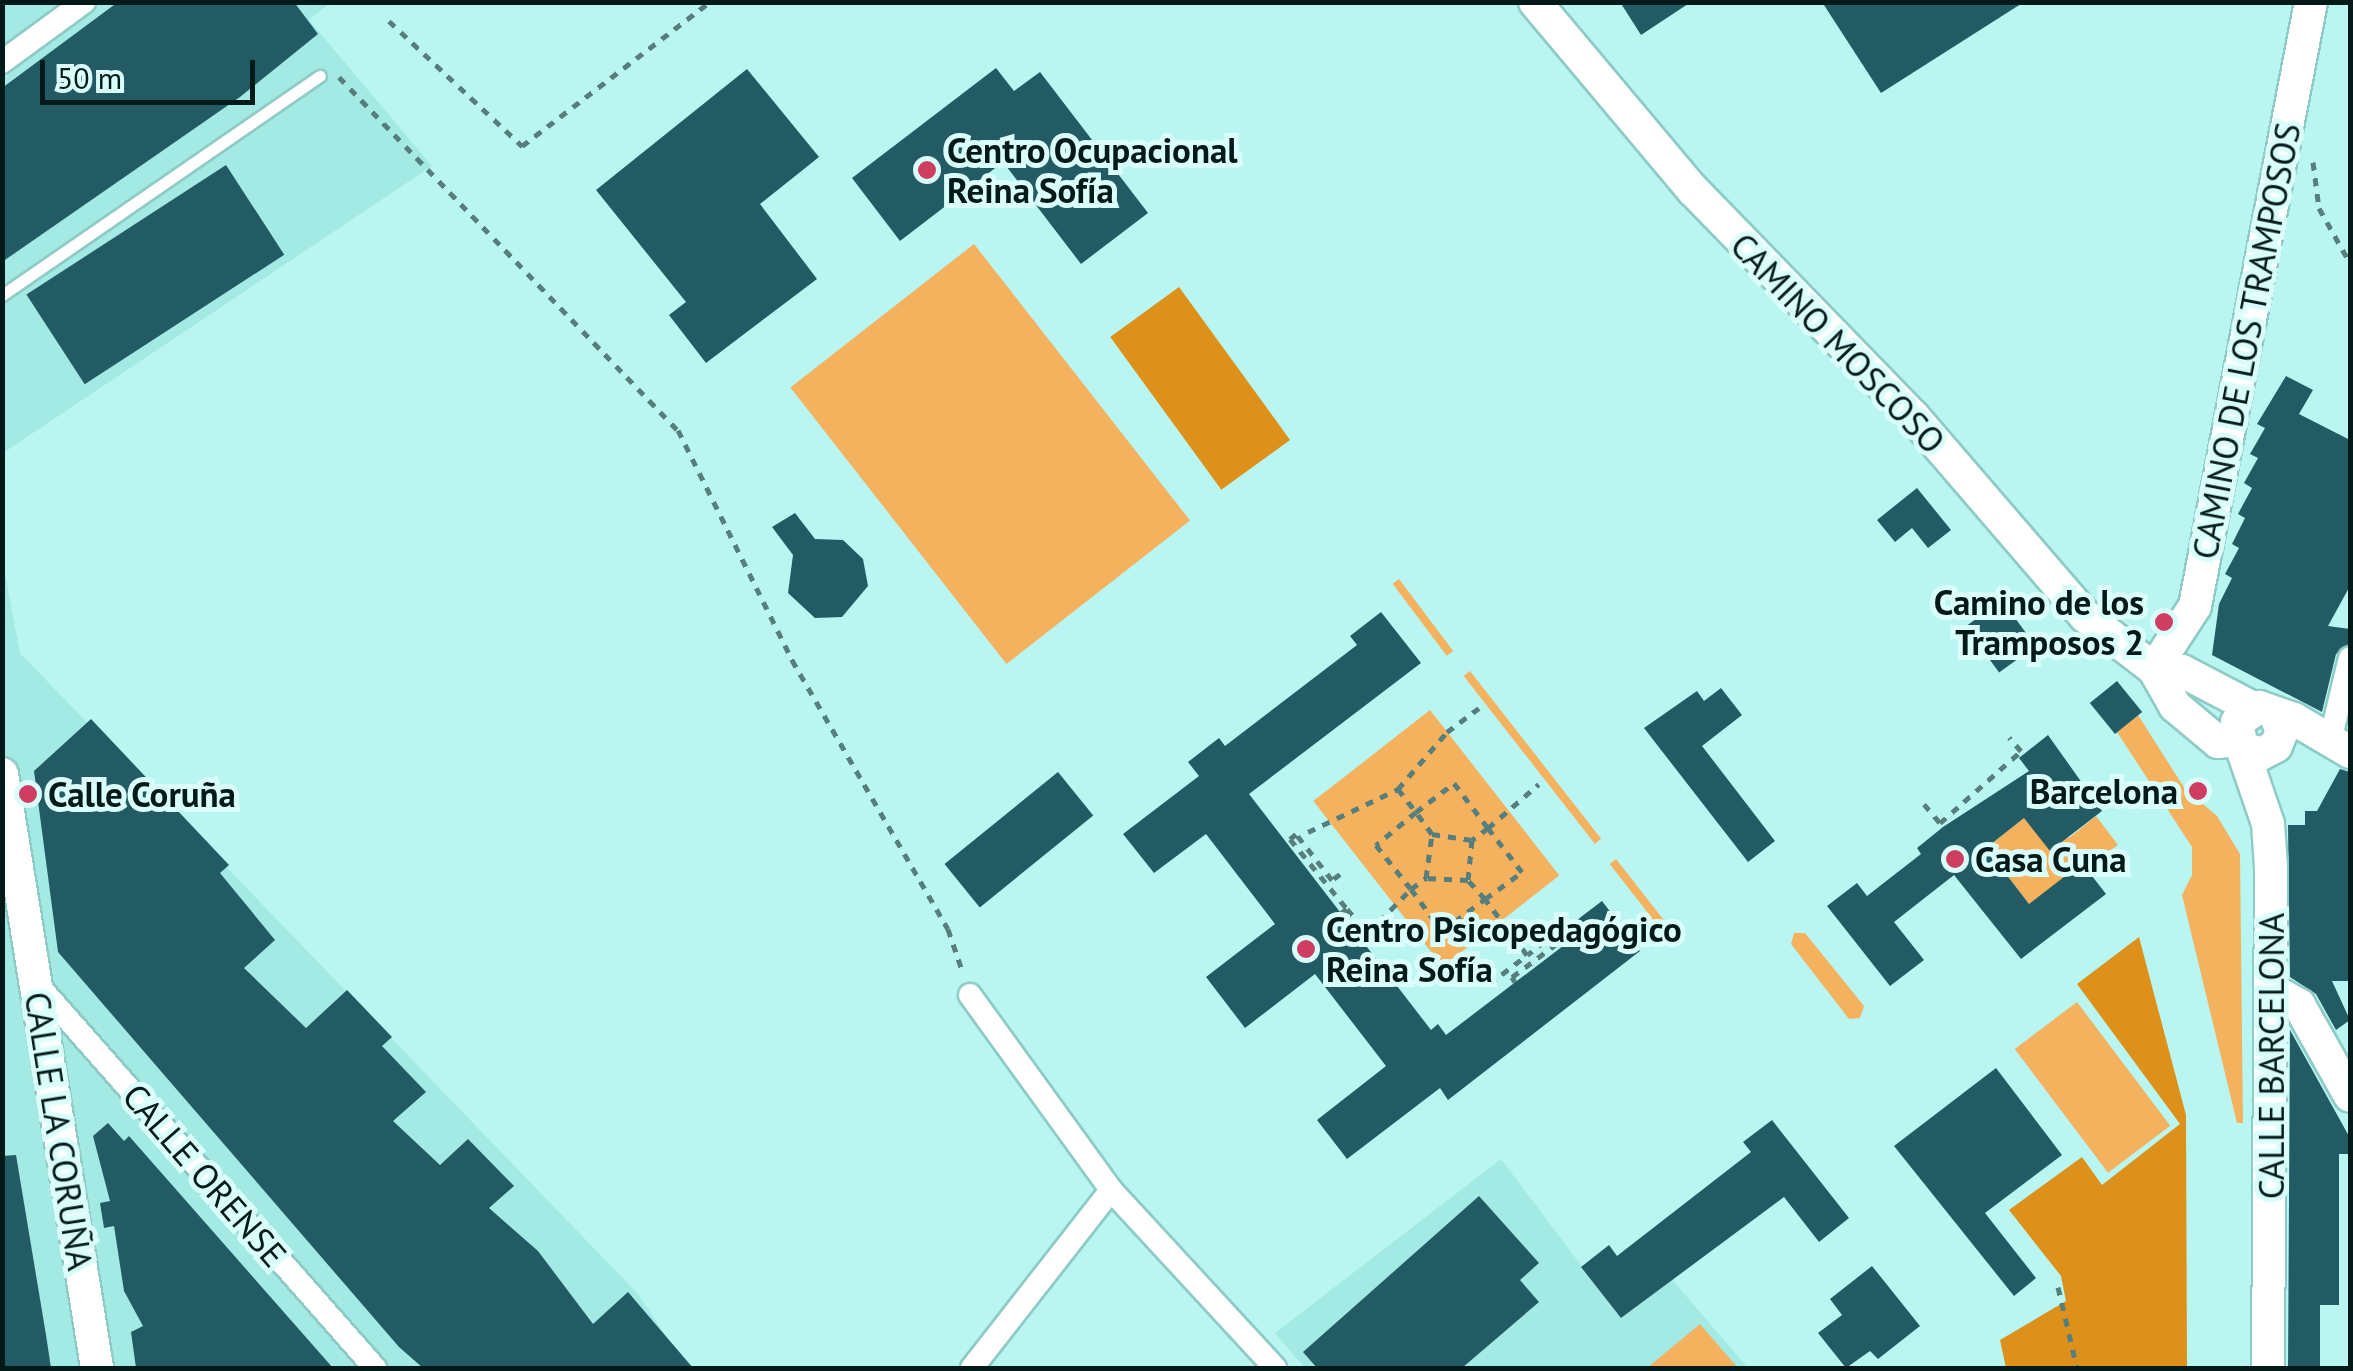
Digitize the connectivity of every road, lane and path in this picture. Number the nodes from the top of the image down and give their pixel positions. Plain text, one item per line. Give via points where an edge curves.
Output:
1 (84, 2) edge
2 (710, 2) edge
3 (1536, 2) edge
4 (2312, 2) edge
5 (389, 20) dead end
6 (2, 62) edge
7 (320, 76) joint
8 (2312, 156) dead end
9 (2350, 263) edge
10 (2, 296) edge
11 (2350, 658) edge
12 (2154, 669) junction
13 (1479, 708) dead end
14 (2269, 721) junction
15 (2009, 737) dead end
16 (2239, 744) junction
17 (2340, 746) edge
18 (2, 774) edge
19 (1538, 784) dead end
20 (1398, 790) junction
21 (1924, 804) dead end
22 (1416, 812) junction
23 (1488, 828) junction
24 (1308, 832) dead end
25 (1432, 834) junction
26 (1472, 840) junction
27 (1340, 874) dead end
28 (1426, 878) junction
29 (1468, 880) junction
30 (1410, 890) junction
31 (1485, 899) junction
32 (1527, 955) junction
33 (1472, 965) dead end
34 (1512, 977) junction
35 (36, 982) junction
36 (2272, 990) junction
37 (970, 995) joint
38 (2350, 1096) edge
39 (1111, 1190) junction
40 (2058, 1288) dead end
41 (97, 1368) edge
42 (374, 1368) edge
43 (972, 1368) edge
44 (1275, 1368) edge
45 (2078, 1368) edge
46 (2268, 1368) edge

1 - 6 street
2 - 5 path via 522,146
3 - 12 street, CAMINO MOSCOSO via 1693,190 1913,416 2085,616
4 - 12 street, CAMINO DE LOS TRAMPOSOS via 2195,606
7 - 10 lane
7 - 37 path via 343,78 678,430 792,660 948,929
8 - 9 path via 2319,208
11 - 17 street
12 - 14 street, CAMINO MOSCOSO via 2182,671
12 - 16 street, CAMINO MOSCOSO via 2175,706 2218,742
13 - 20 path via 1447,732
14 - 16 street via 2236,722
14 - 17 street, CAMINO MOSCOSO
15 - 21 path via 2020,751 1942,825
16 - 36 street, CALLE BARCELONA via 2268,824
18 - 35 street, CALLE LA CORUÑA
19 - 23 path
20 - 22 path
20 - 24 path
22 - 23 path via 1454,783
22 - 25 path
22 - 30 path via 1376,844
23 - 26 path
23 - 31 path via 1522,872
25 - 26 path
25 - 28 path
26 - 29 path
27 - 30 path via 1332,880 1296,834 1290,839 1368,933
28 - 29 path
28 - 30 path
29 - 31 path
30 - 31 path via 1442,932
31 - 32 path
32 - 34 path
32 - 34 path via 1557,931 1563,939
33 - 34 path via 1489,984
35 - 41 street, CALLE LA CORUÑA
35 - 42 street, CALLE ORENSE
36 - 38 street via 2299,1005
36 - 46 street, CALLE BARCELONA
37 - 39 street
39 - 43 street
39 - 44 street
40 - 45 path

